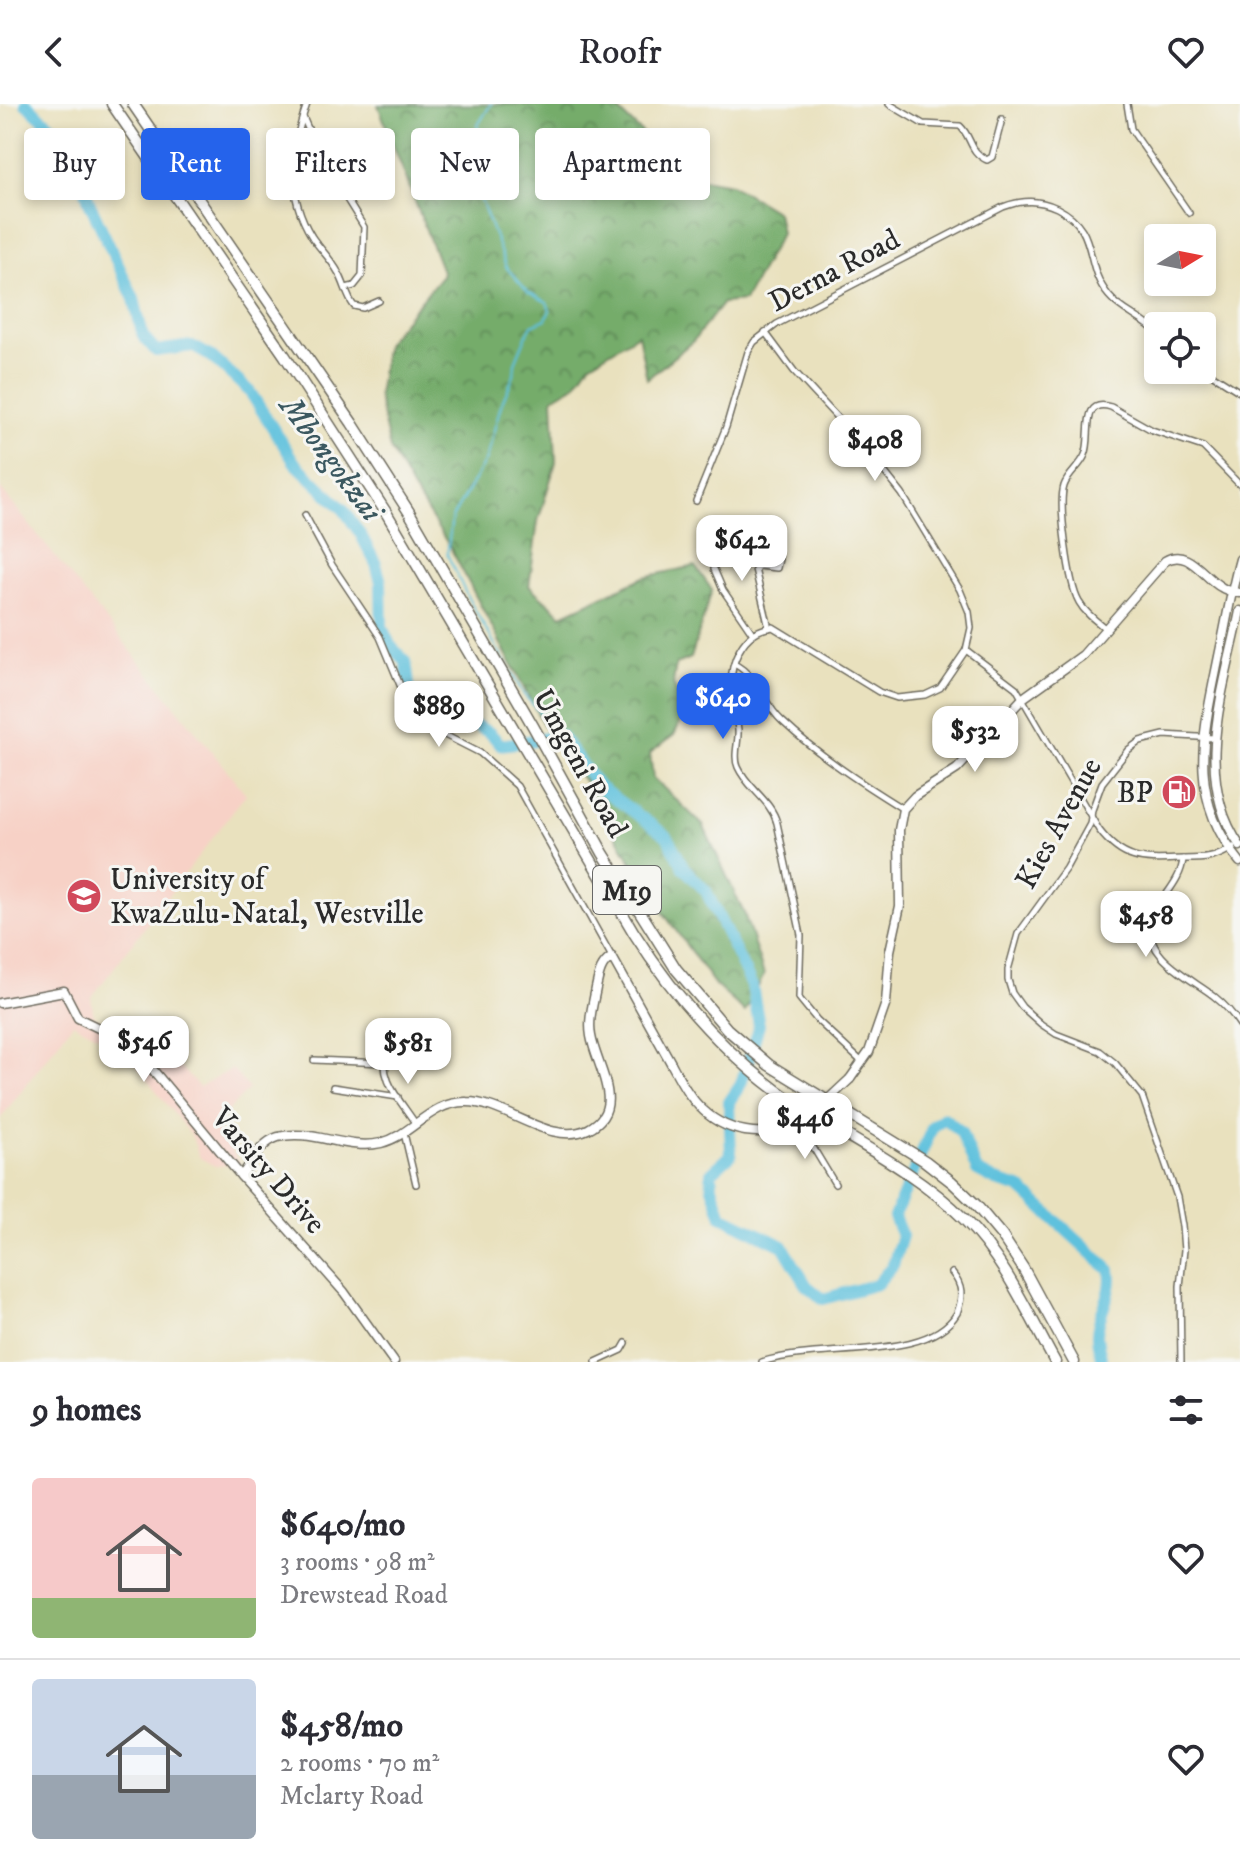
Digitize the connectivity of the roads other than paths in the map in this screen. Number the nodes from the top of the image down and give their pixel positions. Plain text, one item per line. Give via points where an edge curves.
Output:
1 (112, 104) edge
2 (133, 104) edge
3 (307, 104) edge
4 (889, 104) edge
5 (1127, 104) edge
6 (303, 116) junction
7 (1002, 119) dead end
8 (1189, 213) dead end
9 (346, 288) junction
10 (379, 301) dead end
11 (1144, 320) edge
12 (765, 332) junction
13 (1216, 377) edge
14 (1240, 392) edge
15 (1240, 485) edge
16 (696, 501) dead end
17 (305, 515) dead end
18 (779, 559) dead end
19 (1240, 559) edge
20 (714, 569) dead end
21 (1236, 592) edge
22 (1240, 611) edge
23 (769, 628) junction
24 (1106, 629) junction
25 (753, 634) junction
26 (966, 650) junction
27 (734, 664) junction
28 (1023, 698) junction
29 (1203, 738) junction
30 (1214, 738) junction
31 (1217, 793) junction
32 (1207, 795) junction
33 (903, 809) junction
34 (1092, 819) junction
35 (1236, 846) edge
36 (1183, 859) junction
37 (1240, 862) edge
38 (612, 957) junction
39 (0, 1003) edge
40 (1240, 1025) edge
41 (388, 1049) dead end
42 (314, 1060) dead end
43 (384, 1063) junction
44 (863, 1063) junction
45 (333, 1087) dead end
46 (398, 1097) junction
47 (802, 1122) junction
48 (415, 1123) junction
49 (404, 1132) junction
50 (241, 1176) junction
51 (416, 1184) dead end
52 (835, 1184) dead end
53 (952, 1273) dead end
54 (940, 1340) dead end
55 (626, 1343) dead end
56 (856, 1358) dead end
57 (394, 1362) edge
58 (596, 1362) edge
59 (762, 1362) edge
60 (1055, 1362) edge
61 (1074, 1362) edge
62 (1181, 1362) edge

1 - 60 highway, Umgeni Road / M19 via 387,514 649,957 680,999 767,1084 912,1175 964,1219 1010,1279
2 - 61 highway, Umgeni Road / M19 via 409,512 603,853 676,969 769,1065 952,1182 1002,1236
3 - 6 street
4 - 7 street via 930,126 955,123 972,149 987,160 992,158
5 - 8 street via 1131,129
6 - 9 street via 293,151 296,199 310,235
6 - 9 street via 327,172 346,183 346,198 364,227 362,276
9 - 10 street via 354,306
11 - 12 street, Derna Road via 1110,298 1075,218 1028,201 1014,203
12 - 16 street, Derna Road via 748,352
12 - 26 street via 918,518 969,612
13 - 14 street
15 - 24 street via 1192,441 1152,430 1104,405 1089,413 1086,454 1063,489 1062,513 1077,600
17 - 38 street via 380,637 410,709 429,727 480,753 517,786
18 - 23 street via 777,568 755,569
19 - 21 street
20 - 25 street
21 - 24 street via 1222,588 1187,559 1170,558
21 - 29 street
22 - 30 street
23 - 25 street
23 - 26 street via 897,698 933,693
24 - 28 street via 1083,655
25 - 27 street
26 - 28 street
27 - 33 street via 792,730
27 - 44 street via 730,689 738,730 736,762 777,823 801,935 799,998
28 - 33 street via 957,769
28 - 34 street
29 - 30 street, Kies Avenue
29 - 32 street
29 - 34 street, Kies Avenue via 1164,735 1140,741 1102,783
30 - 31 street
31 - 32 street
31 - 35 street
32 - 35 street via 1220,831
33 - 44 street via 900,906 886,1003
34 - 36 street via 1108,842 1130,857
34 - 62 street, Kies Avenue via 1066,868 1018,934 1008,980 1014,997 1041,1024 1100,1051 1142,1096 1182,1226
35 - 36 street via 1212,858
35 - 37 street
36 - 40 street via 1151,922 1152,939 1169,964 1225,1005
38 - 47 street via 692,1098 708,1115 731,1127 769,1132
38 - 48 street via 601,970 591,1010 592,1044 609,1097 594,1125 562,1133 467,1102 439,1107
39 - 50 street, Varsity Drive via 64,991 78,1018 138,1052
41 - 43 street
42 - 43 street
43 - 46 street
44 - 47 street, bridge
45 - 46 street
46 - 48 street
47 - 52 street
48 - 49 street
49 - 50 street via 374,1144 275,1138
49 - 51 street
50 - 57 street, Varsity Drive via 344,1292
53 - 54 street via 961,1288 960,1305
55 - 58 street
56 - 59 street

